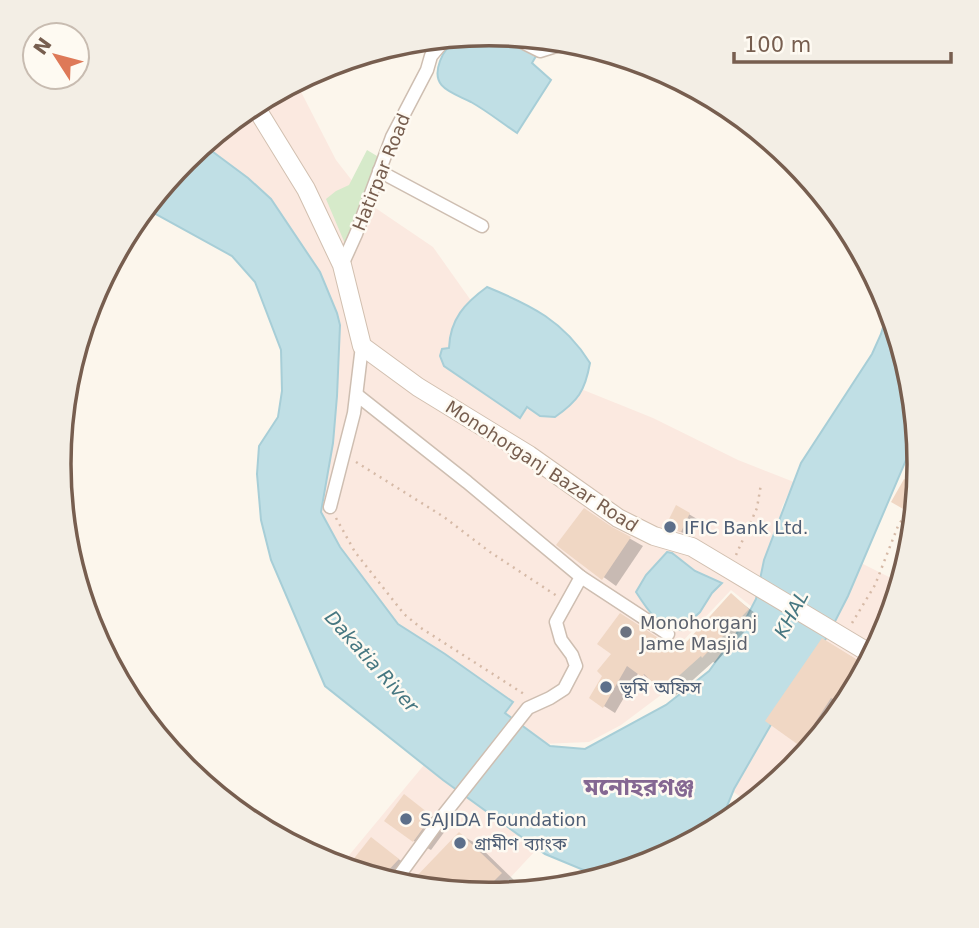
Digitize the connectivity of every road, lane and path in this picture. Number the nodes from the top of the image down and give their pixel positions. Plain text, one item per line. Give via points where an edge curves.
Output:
1 (438, 49) edge
2 (260, 114) edge
3 (379, 171) junction
4 (482, 226) dead end
5 (342, 265) junction
6 (362, 346) junction
7 (357, 395) junction
8 (344, 455) junction
9 (761, 484) dead end
10 (330, 507) joint
11 (904, 516) edge
12 (730, 571) junction
13 (582, 577) junction
14 (566, 602) junction
15 (668, 634) dead end
16 (840, 636) junction
17 (864, 650) edge
18 (533, 706) junction
19 (401, 873) edge

1 - 3 street, Hatirpar Road
2 - 5 street via 306,189
3 - 4 street
3 - 5 street, Hatirpar Road
5 - 6 street
6 - 7 street
6 - 12 street, Monohorganj Bazar Road via 618,517 654,536 692,547
7 - 8 street
7 - 13 street
8 - 10 street
8 - 14 path
9 - 12 path via 757,508
10 - 18 path via 355,552 404,614
11 - 16 path via 875,585
12 - 16 street, Monohorganj Bazar Road
13 - 14 street
13 - 15 street
14 - 18 street via 556,622 576,666 564,689
16 - 17 street, Monohorganj Bazar Road
18 - 19 street

